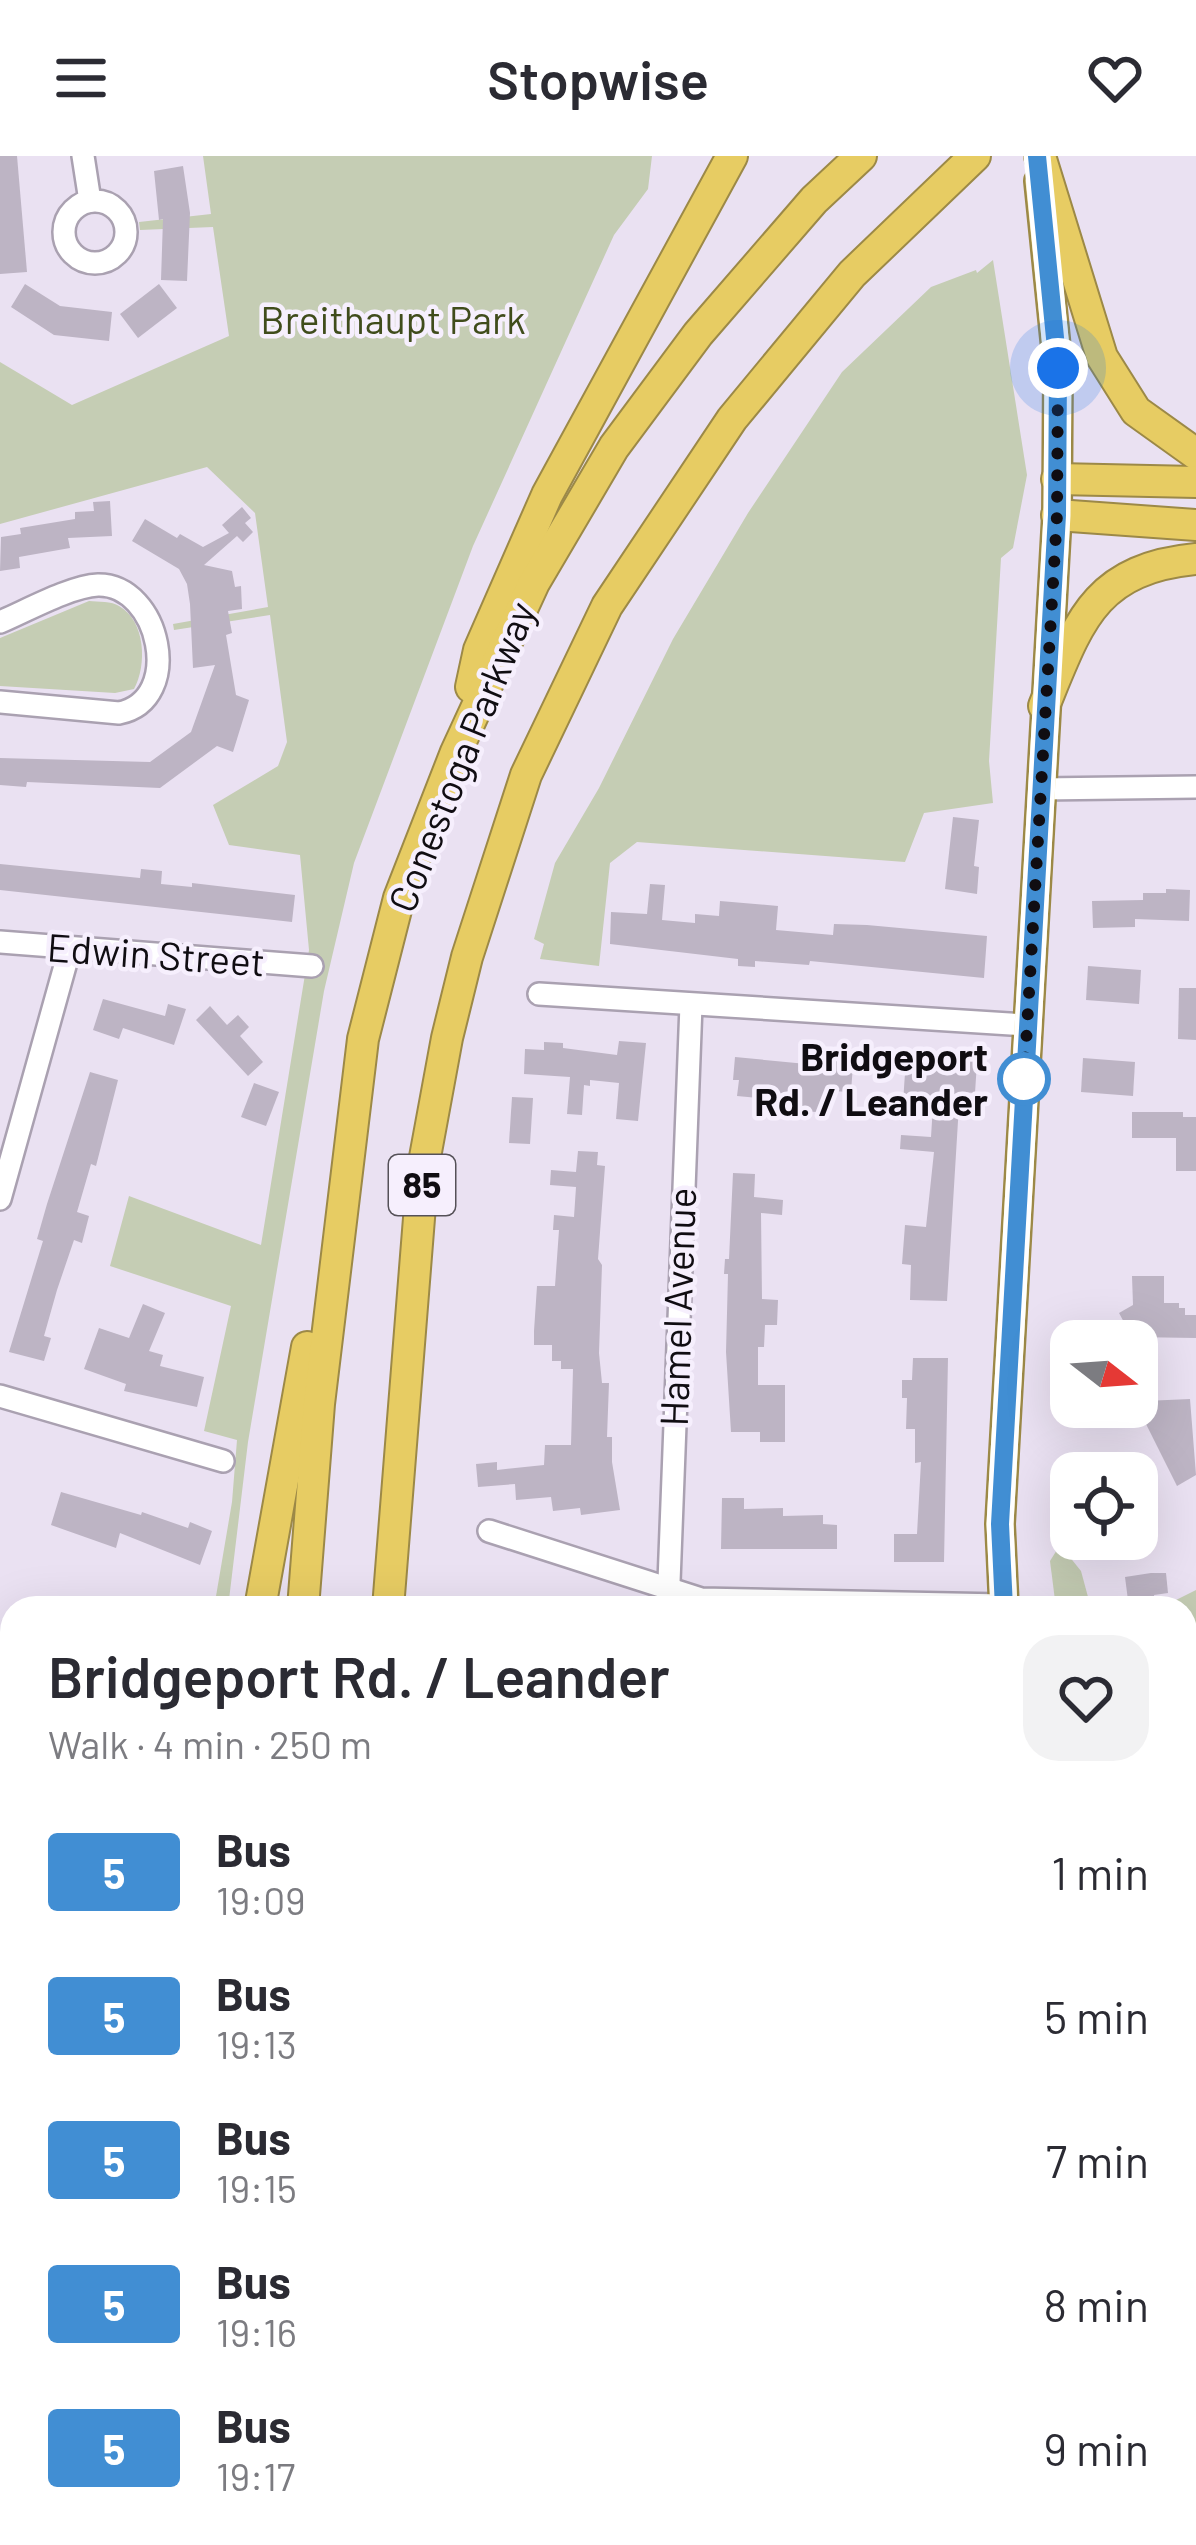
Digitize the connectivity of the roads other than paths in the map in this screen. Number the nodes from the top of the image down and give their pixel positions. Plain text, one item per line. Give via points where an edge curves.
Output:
1 (83, 156) edge
2 (732, 156) edge
3 (861, 156) edge
4 (997, 156) edge
5 (1038, 156) edge
6 (964, 166) edge
7 (90, 201) dead end
8 (1196, 454) edge
9 (1057, 479) junction
10 (1196, 482) edge
11 (1057, 515) junction
12 (1196, 525) edge
13 (1196, 559) edge
14 (0, 622) edge
15 (0, 703) edge
16 (1044, 706) junction
17 (456, 752) junction
18 (1196, 787) edge
19 (1041, 789) junction
20 (0, 942) edge
21 (70, 948) junction
22 (312, 966) dead end
23 (539, 994) dead end
24 (691, 1006) junction
25 (1027, 1025) junction
26 (342, 1195) junction
27 (0, 1199) edge
28 (0, 1396) edge
29 (223, 1461) dead end
30 (489, 1531) dead end
31 (262, 1596) edge
32 (304, 1596) edge
33 (389, 1596) edge
34 (660, 1596) edge
35 (668, 1596) edge
36 (1003, 1596) edge

1 - 7 street
2 - 17 highway via 547,495 479,650
3 - 17 highway, Conestoga Parkway / 85 via 698,334 614,446 534,583
4 - 6 highway
5 - 8 highway via 1102,356 1136,410
5 - 9 main road via 1058,368
6 - 33 highway, Conestoga Parkway / 85 via 852,274 732,419 607,606 526,775 467,957 423,1168
9 - 10 highway
9 - 11 main road
11 - 12 highway
11 - 16 main road
13 - 16 highway via 1156,563 1118,581 1077,624
14 - 15 street via 86,586 115,587 142,607 159,664 149,699 136,710
16 - 19 main road
17 - 26 highway, Conestoga Parkway / 85 via 399,898 363,1039
18 - 19 street
19 - 25 main road
20 - 21 street, Edwin Street
21 - 22 street, Edwin Street
21 - 27 street
23 - 24 street
24 - 25 street
24 - 35 street, Hamel Avenue
25 - 36 main road
26 - 31 highway
26 - 32 highway, Conestoga Parkway / 85
28 - 29 street
30 - 34 street

